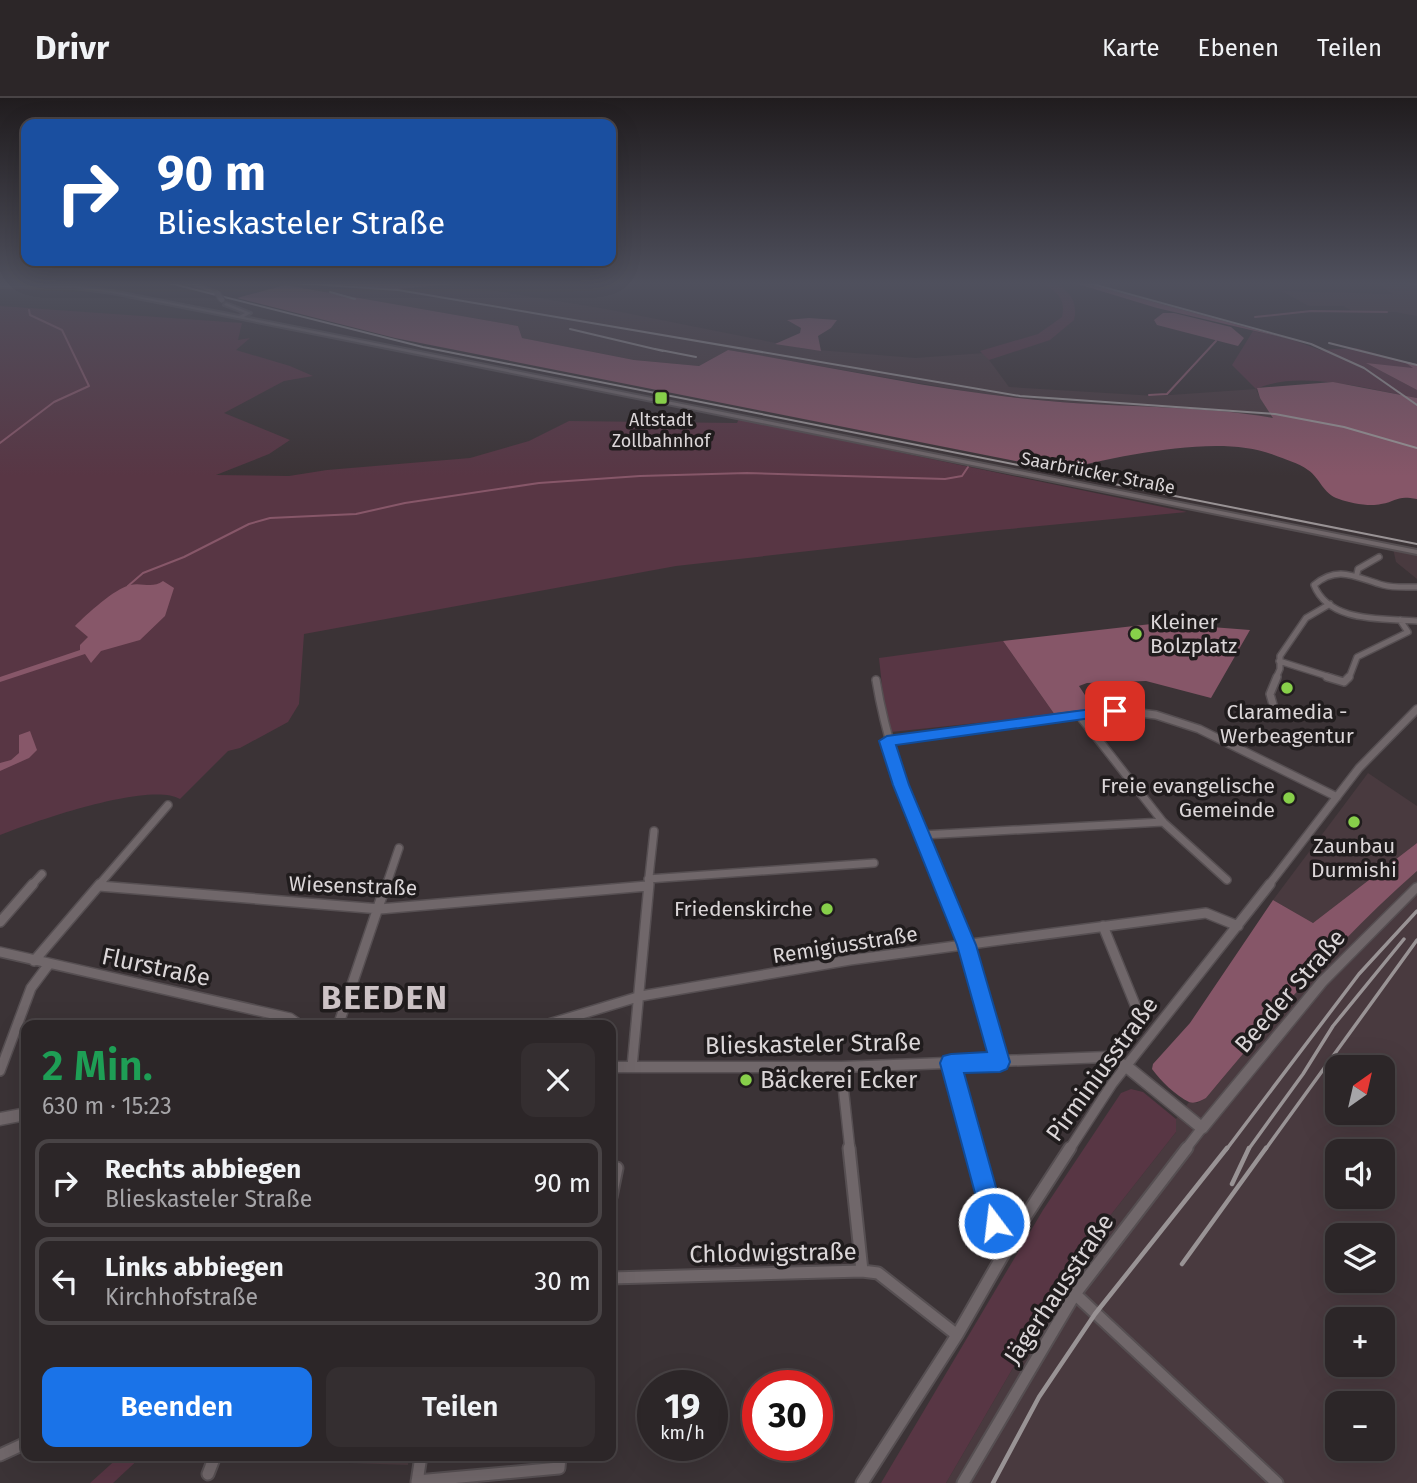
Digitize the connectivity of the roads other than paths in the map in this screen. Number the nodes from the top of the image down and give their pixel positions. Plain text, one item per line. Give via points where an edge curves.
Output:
1 (383, 347) edge
2 (1417, 552) edge
3 (1379, 557) dead end
4 (1357, 574) junction
5 (1417, 587) edge
6 (1330, 604) junction
7 (1399, 619) junction
8 (1417, 621) edge
9 (1279, 661) junction
10 (876, 680) dead end
11 (1274, 708) dead end
12 (1417, 709) edge
13 (1079, 715) junction
14 (887, 741) junction
15 (1336, 797) junction
16 (168, 805) dead end
17 (1163, 822) junction
18 (654, 831) dead end
19 (922, 835) junction
20 (399, 848) dead end
21 (874, 863) dead end
22 (42, 874) dead end
23 (1227, 880) dead end
24 (648, 883) junction
25 (99, 886) junction
26 (1417, 887) edge
27 (380, 909) junction
28 (0, 922) edge
29 (1103, 926) junction
30 (1238, 926) junction
31 (967, 945) junction
32 (0, 952) edge
33 (34, 961) junction
34 (49, 964) junction
35 (641, 996) junction
36 (1138, 1012) dead end
37 (292, 1020) edge
38 (340, 1020) edge
39 (562, 1020) edge
40 (1000, 1062) junction
41 (951, 1063) junction
42 (1126, 1066) junction
43 (616, 1067) edge
44 (632, 1067) junction
45 (841, 1067) junction
46 (0, 1071) edge
47 (21, 1115) edge
48 (0, 1119) edge
49 (1202, 1128) junction
50 (618, 1168) dead end
51 (616, 1176) edge
52 (994, 1223) dead end
53 (862, 1271) junction
54 (616, 1278) edge
55 (1075, 1294) junction
56 (957, 1335) junction
57 (21, 1445) edge
58 (0, 1455) edge
59 (213, 1461) edge
60 (420, 1461) edge
61 (560, 1461) edge
62 (208, 1474) dead end
63 (417, 1482) edge
64 (862, 1483) edge
65 (963, 1483) edge
66 (1277, 1483) edge

1 - 2 main road, Saarbrücker Straße
3 - 4 street
4 - 5 street via 1388,586
4 - 6 street via 1334,572 1317,581 1315,589
6 - 7 street via 1361,617
6 - 9 street via 1306,618
7 - 8 street
7 - 9 street via 1408,632 1357,657 1344,682
9 - 11 street via 1270,694
10 - 14 street
12 - 15 street, Pirminiusstraße
13 - 14 street
13 - 15 street via 1132,712 1178,721
13 - 17 street
14 - 19 street
15 - 30 street, Pirminiusstraße
16 - 25 street
17 - 19 street
17 - 23 street
18 - 24 street
19 - 31 street
20 - 27 street
21 - 24 street, Wiesenstraße
22 - 28 street
24 - 27 street, Wiesenstraße
24 - 35 street
25 - 27 street, Wiesenstraße
25 - 33 street
26 - 49 street, Beeder Straße via 1322,982
27 - 38 street
29 - 30 street, Remigiusstraße via 1206,913
29 - 31 street, Remigiusstraße
29 - 36 street
30 - 42 street, Pirminiusstraße
31 - 35 street, Remigiusstraße
31 - 40 street
32 - 33 street, Flurstraße
33 - 34 street, Flurstraße
34 - 37 street, Flurstraße
34 - 46 street via 31,988
35 - 39 street, Remigiusstraße
35 - 44 street
40 - 41 street, Blieskasteler Straße
40 - 42 street, Blieskasteler Straße via 1107,1057
41 - 45 street, Blieskasteler Straße
41 - 52 street
42 - 49 street, Blieskasteler Straße
42 - 56 street, Pirminiusstraße via 1022,1222
43 - 44 street, Blieskasteler Straße
44 - 45 street, Blieskasteler Straße
45 - 53 street
47 - 48 street
49 - 55 street, Jägerhausstraße
50 - 51 street
53 - 54 street, Chlodwigstraße
53 - 56 street, Chlodwigstraße via 889,1280
55 - 65 street, Jägerhausstraße
55 - 66 street
56 - 64 street, Pirminiusstraße
57 - 58 street
59 - 62 street
60 - 63 street
61 - 63 street via 559,1468

